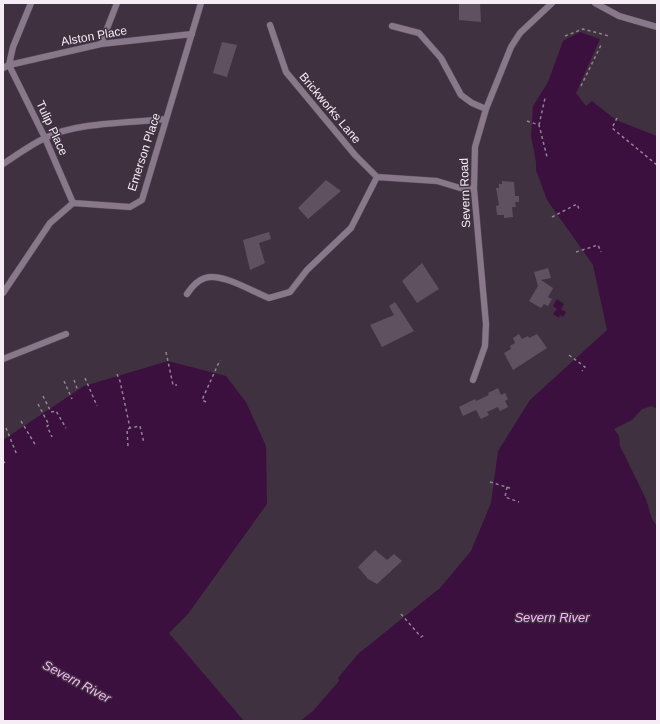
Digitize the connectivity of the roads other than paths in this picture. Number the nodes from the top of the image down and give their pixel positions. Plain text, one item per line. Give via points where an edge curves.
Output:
1 (31, 3) edge
2 (117, 3) edge
3 (201, 3) edge
4 (552, 3) edge
5 (595, 3) edge
6 (270, 25) dead end
7 (392, 26) dead end
8 (657, 27) edge
9 (192, 34) junction
10 (101, 44) junction
11 (6, 66) edge
12 (486, 109) junction
13 (166, 119) junction
14 (45, 138) junction
15 (3, 164) edge
16 (377, 177) junction
17 (474, 189) junction
18 (73, 203) junction
19 (3, 293) edge
20 (186, 294) dead end
21 (66, 334) dead end
22 (3, 359) edge
23 (473, 380) dead end

1 - 11 street
2 - 10 street
3 - 9 street, Emerson Place
4 - 12 street, Severn Road via 517,37
5 - 8 street via 619,16
6 - 16 street, Brickworks Lane via 286,72 355,155
7 - 12 street via 419,33 441,58 461,95 472,104
9 - 10 street, Alston Place
9 - 13 street, Emerson Place
10 - 11 street, Alston Place
11 - 14 street, Tulip Place
12 - 17 street, Severn Road via 475,148
13 - 14 street via 83,127
13 - 18 street, Emerson Place via 142,200 130,208
14 - 15 street
14 - 18 street, Tulip Place
16 - 17 street via 437,181
16 - 20 street via 352,228 307,270 290,292 269,298 223,278 205,277
17 - 23 street, Severn Road via 486,324 485,346
18 - 19 street via 50,223
21 - 22 street

